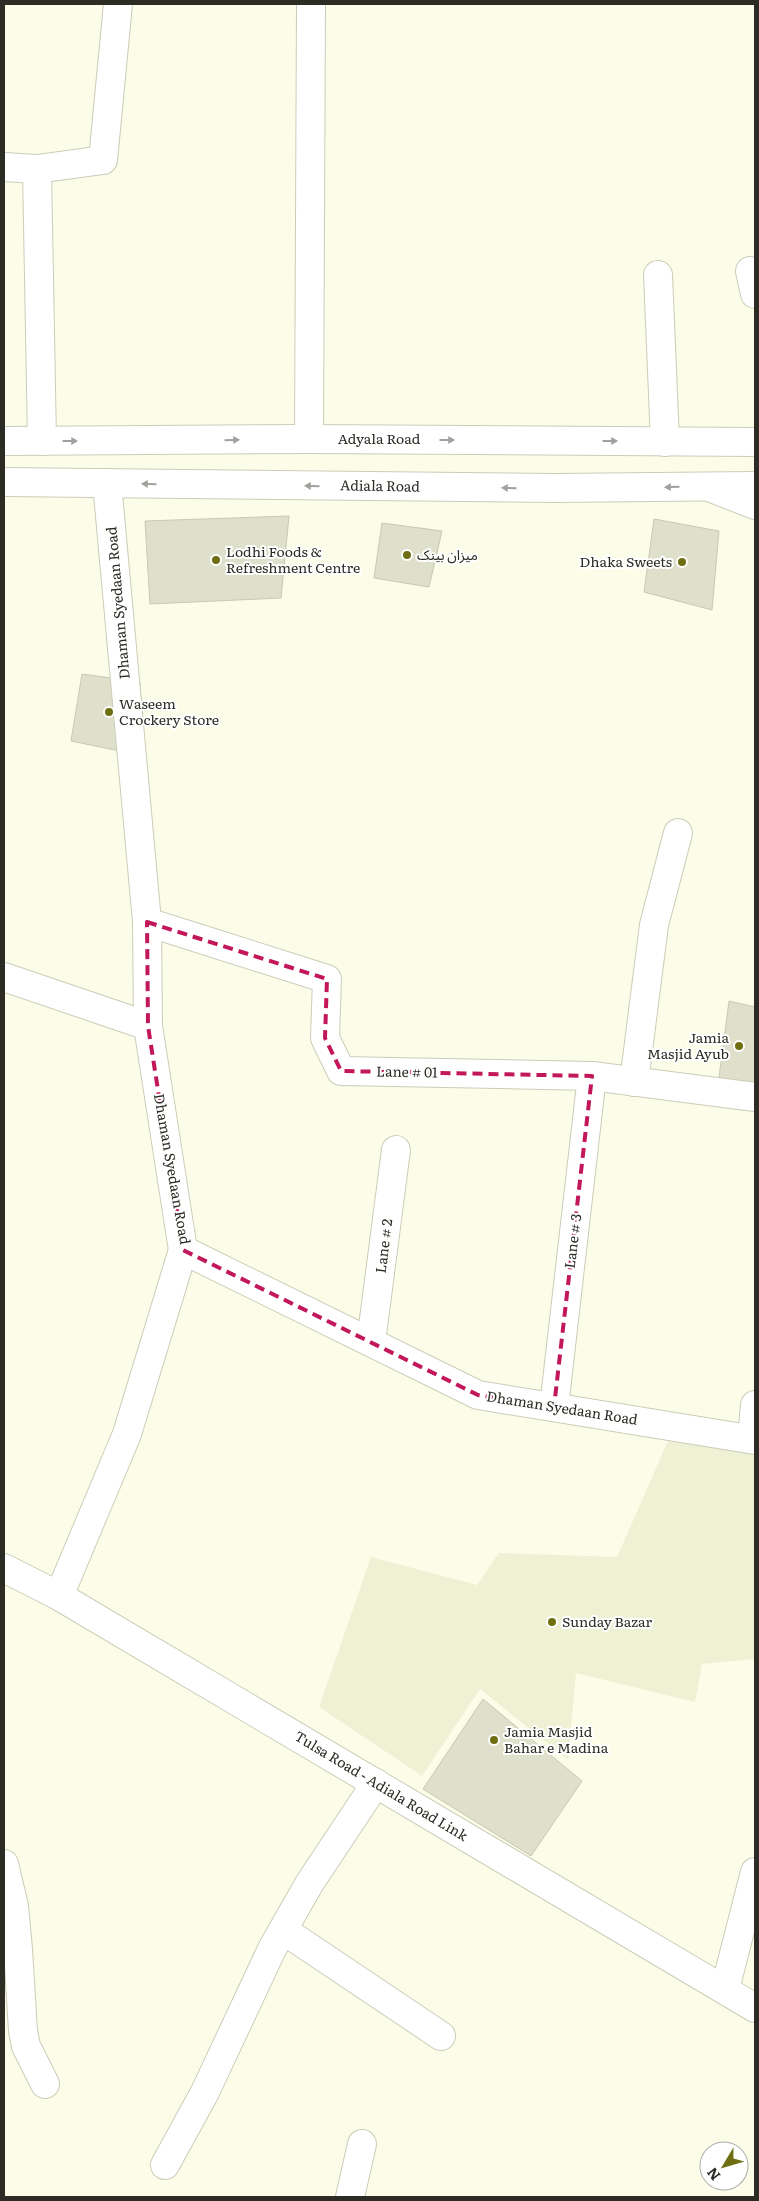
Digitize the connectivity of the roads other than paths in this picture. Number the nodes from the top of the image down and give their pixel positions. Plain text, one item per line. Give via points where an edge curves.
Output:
1 (118, 4) edge
2 (311, 4) edge
3 (4, 167) edge
4 (37, 169) junction
5 (658, 275) dead end
6 (309, 439) junction
7 (4, 441) edge
8 (42, 441) junction
9 (665, 442) junction
10 (755, 442) edge
11 (4, 482) edge
12 (107, 483) junction
13 (708, 486) junction
14 (755, 486) edge
15 (755, 505) edge
16 (678, 833) dead end
17 (147, 922) junction
18 (4, 977) edge
19 (148, 1026) junction
20 (592, 1076) junction
21 (634, 1082) junction
22 (755, 1097) edge
23 (396, 1150) dead end
24 (183, 1250) junction
25 (371, 1342) junction
26 (554, 1406) junction
27 (755, 1406) edge
28 (754, 1440) edge
29 (4, 1568) edge
30 (59, 1596) junction
31 (376, 1783) junction
32 (4, 1864) edge
33 (755, 1872) edge
34 (283, 1930) junction
35 (746, 1937) edge
36 (725, 1989) junction
37 (755, 2008) edge
38 (441, 2036) dead end
39 (45, 2084) dead end
40 (362, 2144) dead end
41 (165, 2165) dead end
42 (350, 2197) edge

1 - 4 street via 103,160
2 - 6 street
3 - 4 street
4 - 8 street
5 - 9 street
8 -> 6 street, Adyala Road
6 -> 9 street, Adyala Road
7 - 8 street, Adyala Road
9 - 10 street, Adyala Road
11 - 12 street, Adiala Road
13 -> 12 street, Adiala Road via 554,488
12 - 17 street, Dhaman Syedaan Road
13 - 14 street, Adiala Road
13 - 15 street
16 - 21 street via 654,925
17 - 19 street, Dhaman Syedaan Road
17 - 20 street, Lane # 01 via 327,979 325,1038 341,1070
18 - 19 street
19 - 24 street, Dhaman Syedaan Road
20 - 21 street, Lane # 01
20 - 26 street, Lane # 3
21 - 22 street, Lane # 01
23 - 25 street, Lane # 2
24 - 25 street, Dhaman Syedaan Road
24 - 30 street via 127,1434
25 - 26 street, Dhaman Syedaan Road via 478,1395
26 - 28 street, Dhaman Syedaan Road
27 - 28 street
29 - 30 street, Tulsa Road - Adiala Road Link
30 - 31 street, Tulsa Road - Adiala Road Link
31 - 34 street via 309,1884
31 - 36 street, Tulsa Road - Adiala Road Link
32 - 39 street via 16,1923 23,2031 26,2046
33 - 35 street
34 - 38 street
34 - 41 street via 205,2092
35 - 36 street
36 - 37 street, Tulsa Road - Adiala Road Link
40 - 42 street

